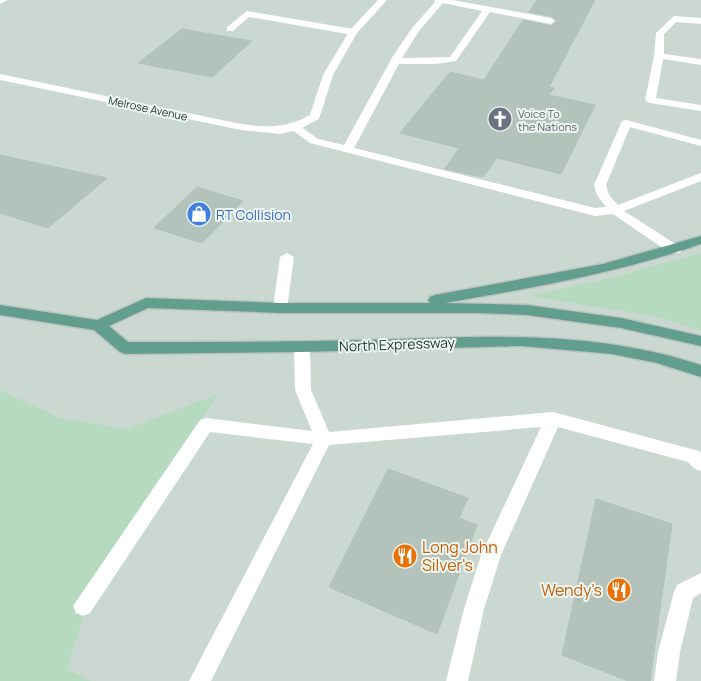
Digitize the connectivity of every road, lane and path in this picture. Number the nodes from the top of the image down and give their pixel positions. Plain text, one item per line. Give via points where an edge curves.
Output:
1 (4, 0) edge
2 (384, 0) edge
3 (440, 0) edge
4 (0, 1) edge
5 (488, 9) junction
6 (551, 21) dead end
7 (701, 22) edge
8 (230, 29) dead end
9 (354, 32) junction
10 (659, 56) junction
11 (395, 61) junction
12 (701, 62) edge
13 (0, 77) edge
14 (701, 108) edge
15 (296, 128) junction
16 (701, 142) edge
17 (348, 149) junction
18 (701, 178) edge
19 (615, 210) junction
20 (701, 240) edge
21 (675, 250) junction
22 (287, 256) dead end
23 (280, 308) junction
24 (386, 309) junction
25 (0, 310) edge
26 (98, 325) junction
27 (701, 341) edge
28 (302, 347) junction
29 (701, 371) edge
30 (553, 419) junction
31 (324, 439) junction
32 (701, 464) edge
33 (701, 582) edge
34 (83, 606) dead end
35 (200, 681) edge
36 (457, 681) edge
37 (665, 681) edge

1 - 4 street
2 - 9 street
3 - 5 street
3 - 11 street
5 - 6 street
5 - 11 street via 454,58
7 - 10 street via 674,19 660,33
8 - 9 street via 247,14
9 - 15 street via 328,75 315,117
10 - 12 street
10 - 14 street via 650,100
11 - 17 street
13 - 15 street, Melrose Avenue via 270,132
15 - 17 street via 314,141
16 - 19 street via 626,123 600,185 601,192
17 - 19 street via 595,212
18 - 19 street
19 - 21 street
20 - 21 main road
21 - 24 main road via 592,272
22 - 23 street
23 - 24 main road
23 - 26 main road via 146,303
24 - 27 main road via 527,310 621,323
25 - 26 main road
26 - 28 main road, North Expressway via 125,348
28 - 29 main road, North Expressway via 521,340 556,342 625,350
28 - 31 street via 303,390
30 - 31 street
30 - 32 street via 693,456
30 - 36 street via 491,555
31 - 34 street via 206,425
31 - 35 street
33 - 37 street via 684,592

